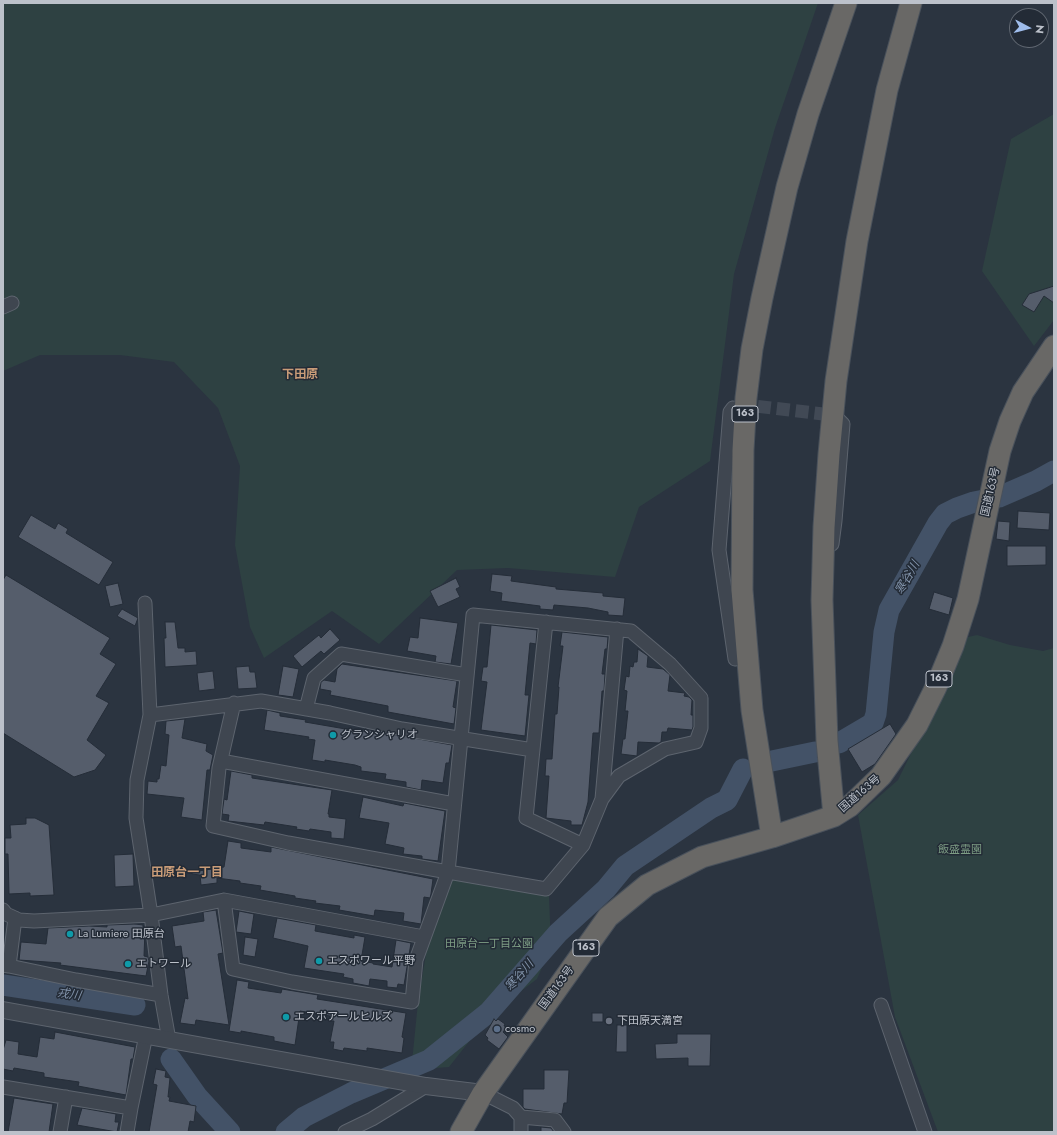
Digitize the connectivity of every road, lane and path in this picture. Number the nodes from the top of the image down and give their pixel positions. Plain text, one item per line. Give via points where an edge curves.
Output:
1 (846, 3) edge
2 (911, 3) edge
3 (1054, 346) edge
4 (733, 408) dead end
5 (839, 420) dead end
6 (733, 592) junction
7 (822, 600) junction
8 (145, 603) dead end
9 (546, 622) junction
10 (617, 629) junction
11 (735, 659) dead end
12 (468, 675) junction
13 (234, 703) junction
14 (306, 709) junction
15 (150, 715) junction
16 (462, 738) junction
17 (533, 750) junction
18 (221, 761) junction
19 (602, 799) junction
20 (454, 804) junction
21 (834, 816) junction
22 (772, 837) junction
23 (583, 845) junction
24 (448, 872) junction
25 (224, 900) junction
26 (3, 910) edge
27 (151, 915) junction
28 (15, 918) junction
29 (424, 937) junction
30 (6, 965) edge
31 (161, 995) junction
32 (881, 1004) dead end
33 (3, 1010) edge
34 (146, 1035) junction
35 (169, 1040) junction
36 (426, 1086) junction
37 (3, 1087) edge
38 (483, 1093) junction
39 (66, 1097) junction
40 (132, 1108) junction
41 (521, 1117) junction
42 (60, 1132) edge
43 (127, 1132) edge
44 (345, 1132) edge
45 (461, 1132) edge
46 (521, 1132) edge
47 (564, 1132) edge
48 (925, 1132) edge

1 - 6 highway, 163 via 808,114 787,187 752,349
2 - 7 highway via 887,90 845,313 829,454
3 - 21 highway, 国道163号 / 163 via 1023,392 1000,451 968,599 936,687 917,725 881,776 850,806
4 - 6 street via 730,412 719,550
5 - 7 street via 843,424 836,521
6 - 11 street
6 - 22 highway, 163
7 - 21 highway via 827,741
8 - 15 street
9 - 10 street
9 - 12 street via 472,615
9 - 17 street
10 - 19 street
10 - 19 street via 631,630 670,664 701,698 701,728 696,742 665,749 619,776
12 - 14 street via 341,654 314,678
12 - 16 street
13 - 14 street via 261,701
13 - 15 street
13 - 18 street
14 - 16 street via 402,729
15 - 27 street via 137,780 136,818
16 - 17 street
16 - 20 street
17 - 23 street via 526,818
18 - 20 street
18 - 24 street via 213,826 288,843
19 - 23 street
20 - 24 street
21 - 22 highway, 国道163号 / 163
22 - 38 highway, 国道163号 / 163 via 702,857 647,885 608,917
23 - 24 street via 546,889
24 - 29 street
25 - 27 street
25 - 29 street
25 - 29 street via 234,969 292,982 412,1002 416,960
26 - 28 street
27 - 28 street via 34,921
27 - 31 street
28 - 30 street
30 - 31 street
31 - 35 street
32 - 48 street
33 - 34 street
34 - 35 street
34 - 40 street
35 - 36 street
36 - 38 street
36 - 44 street via 372,1119
37 - 39 street
38 - 41 street via 513,1108
38 - 45 highway, 国道163号 / 163
39 - 40 street
39 - 42 street
40 - 43 street
41 - 46 street
41 - 47 street via 555,1120

